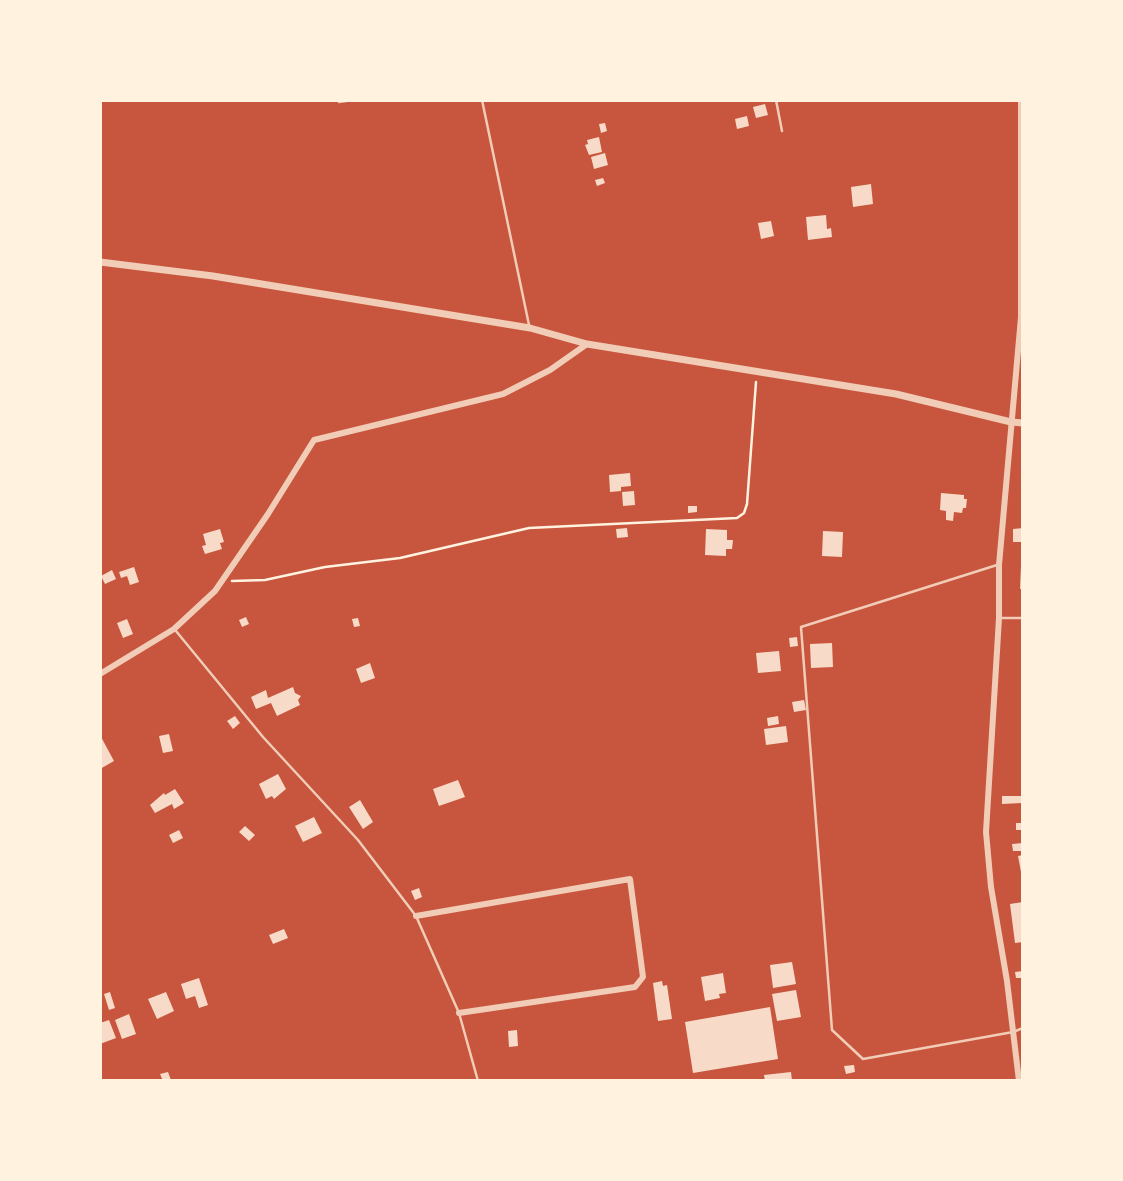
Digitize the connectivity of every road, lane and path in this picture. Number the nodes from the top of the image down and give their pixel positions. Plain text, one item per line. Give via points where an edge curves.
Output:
1 (353, 100) edge
2 (482, 100) edge
3 (776, 100) edge
4 (1021, 100) edge
5 (339, 102) dead end
6 (782, 131) dead end
7 (100, 262) edge
8 (530, 328) junction
9 (587, 344) junction
10 (1020, 361) edge
11 (757, 371) junction
12 (1011, 422) junction
13 (1023, 423) edge
14 (999, 565) junction
15 (221, 581) junction
16 (999, 618) junction
17 (1023, 618) edge
18 (174, 629) junction
19 (100, 674) edge
20 (416, 916) junction
21 (459, 1013) junction
22 (1023, 1028) edge
23 (1013, 1032) junction
24 (478, 1081) edge
25 (1019, 1081) edge

1 - 5 lane
2 - 8 lane
3 - 6 lane
4 - 10 street
7 - 8 street
8 - 9 street
9 - 11 street
9 - 15 street via 503,394 314,440
10 - 12 street
11 - 12 street via 896,394
11 - 15 path via 747,505 737,518 529,528 400,558 265,580
12 - 13 street
12 - 14 street
14 - 16 street
14 - 23 lane via 801,627 832,1030 863,1059
15 - 18 street
16 - 17 lane
16 - 23 street via 986,832
18 - 19 street
18 - 20 lane via 263,737 358,840
20 - 21 lane
20 - 21 street via 630,878 643,977 635,987
21 - 24 lane
22 - 23 lane
23 - 25 street

